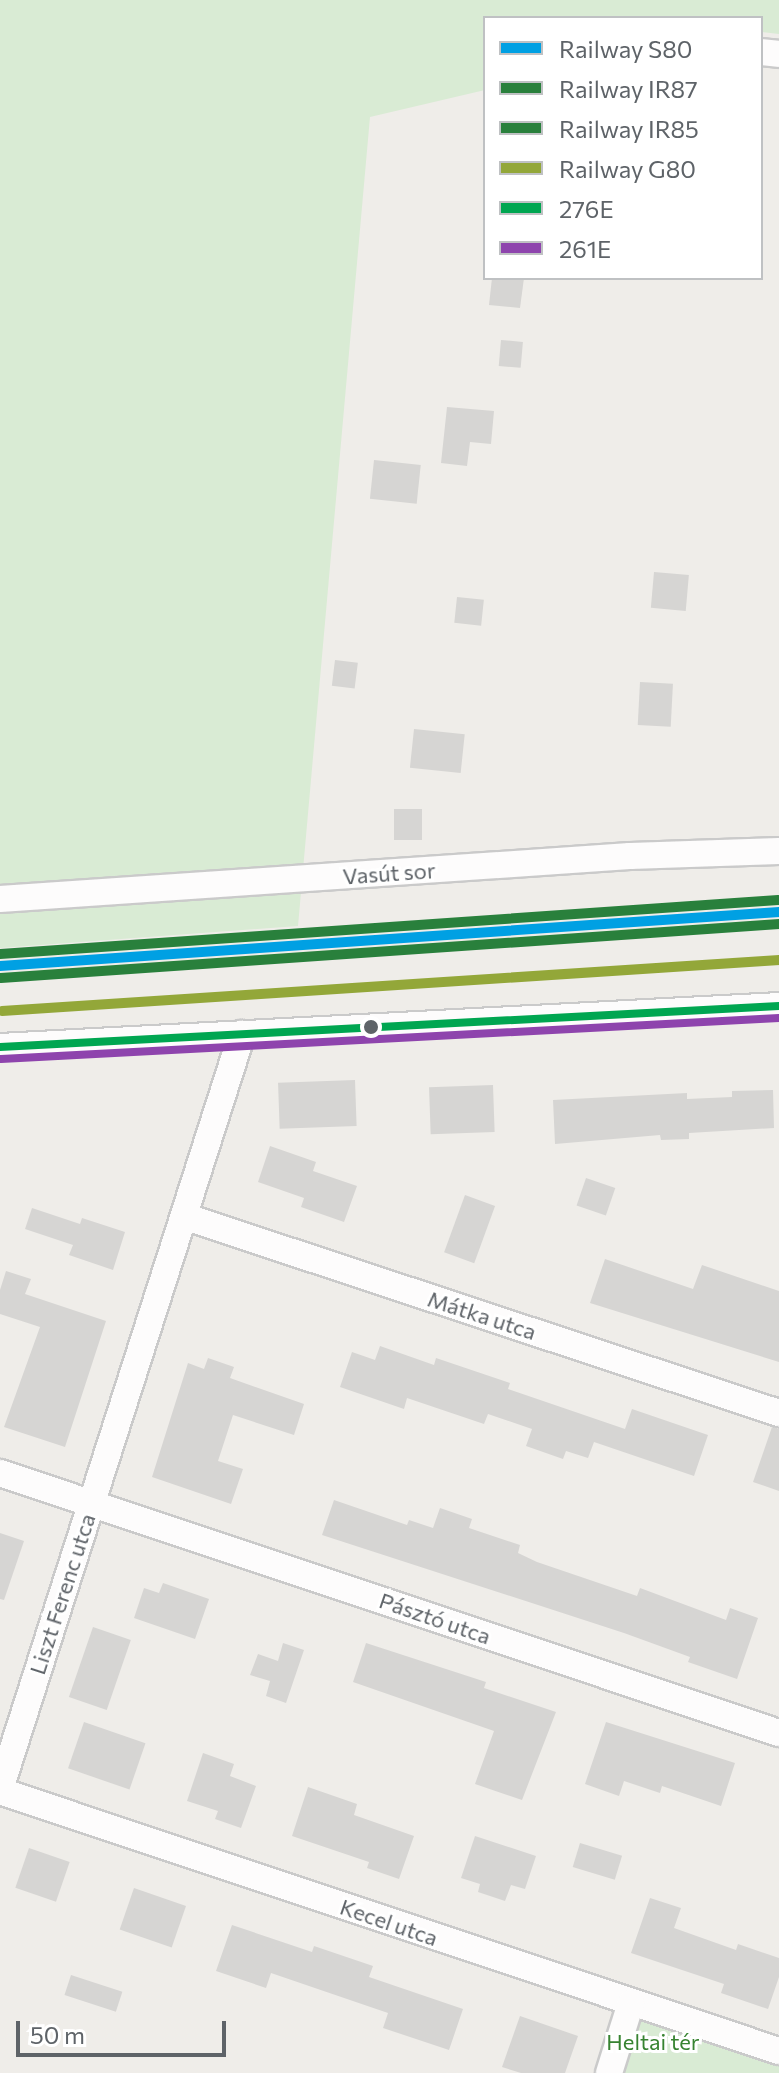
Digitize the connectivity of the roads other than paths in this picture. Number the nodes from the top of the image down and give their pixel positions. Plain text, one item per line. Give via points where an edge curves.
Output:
1 (779, 851) edge
2 (0, 899) edge
3 (779, 1006) edge
4 (242, 1034) junction
5 (0, 1047) edge
6 (186, 1217) junction
7 (779, 1413) edge
8 (0, 1473) edge
9 (91, 1503) junction
10 (779, 1733) edge
11 (0, 1790) edge
12 (631, 2003) junction
13 (779, 2051) edge
14 (609, 2073) edge

1 - 2 street, Vasút sor via 630,856
3 - 4 street
4 - 5 street
4 - 6 street, Liszt Ferenc utca
6 - 7 street, Mátka utca
6 - 9 street, Liszt Ferenc utca
8 - 9 street, Pásztó utca
9 - 10 street, Pásztó utca
9 - 11 street, Liszt Ferenc utca
11 - 12 street, Kecel utca
12 - 13 street, Kecel utca
12 - 14 street

